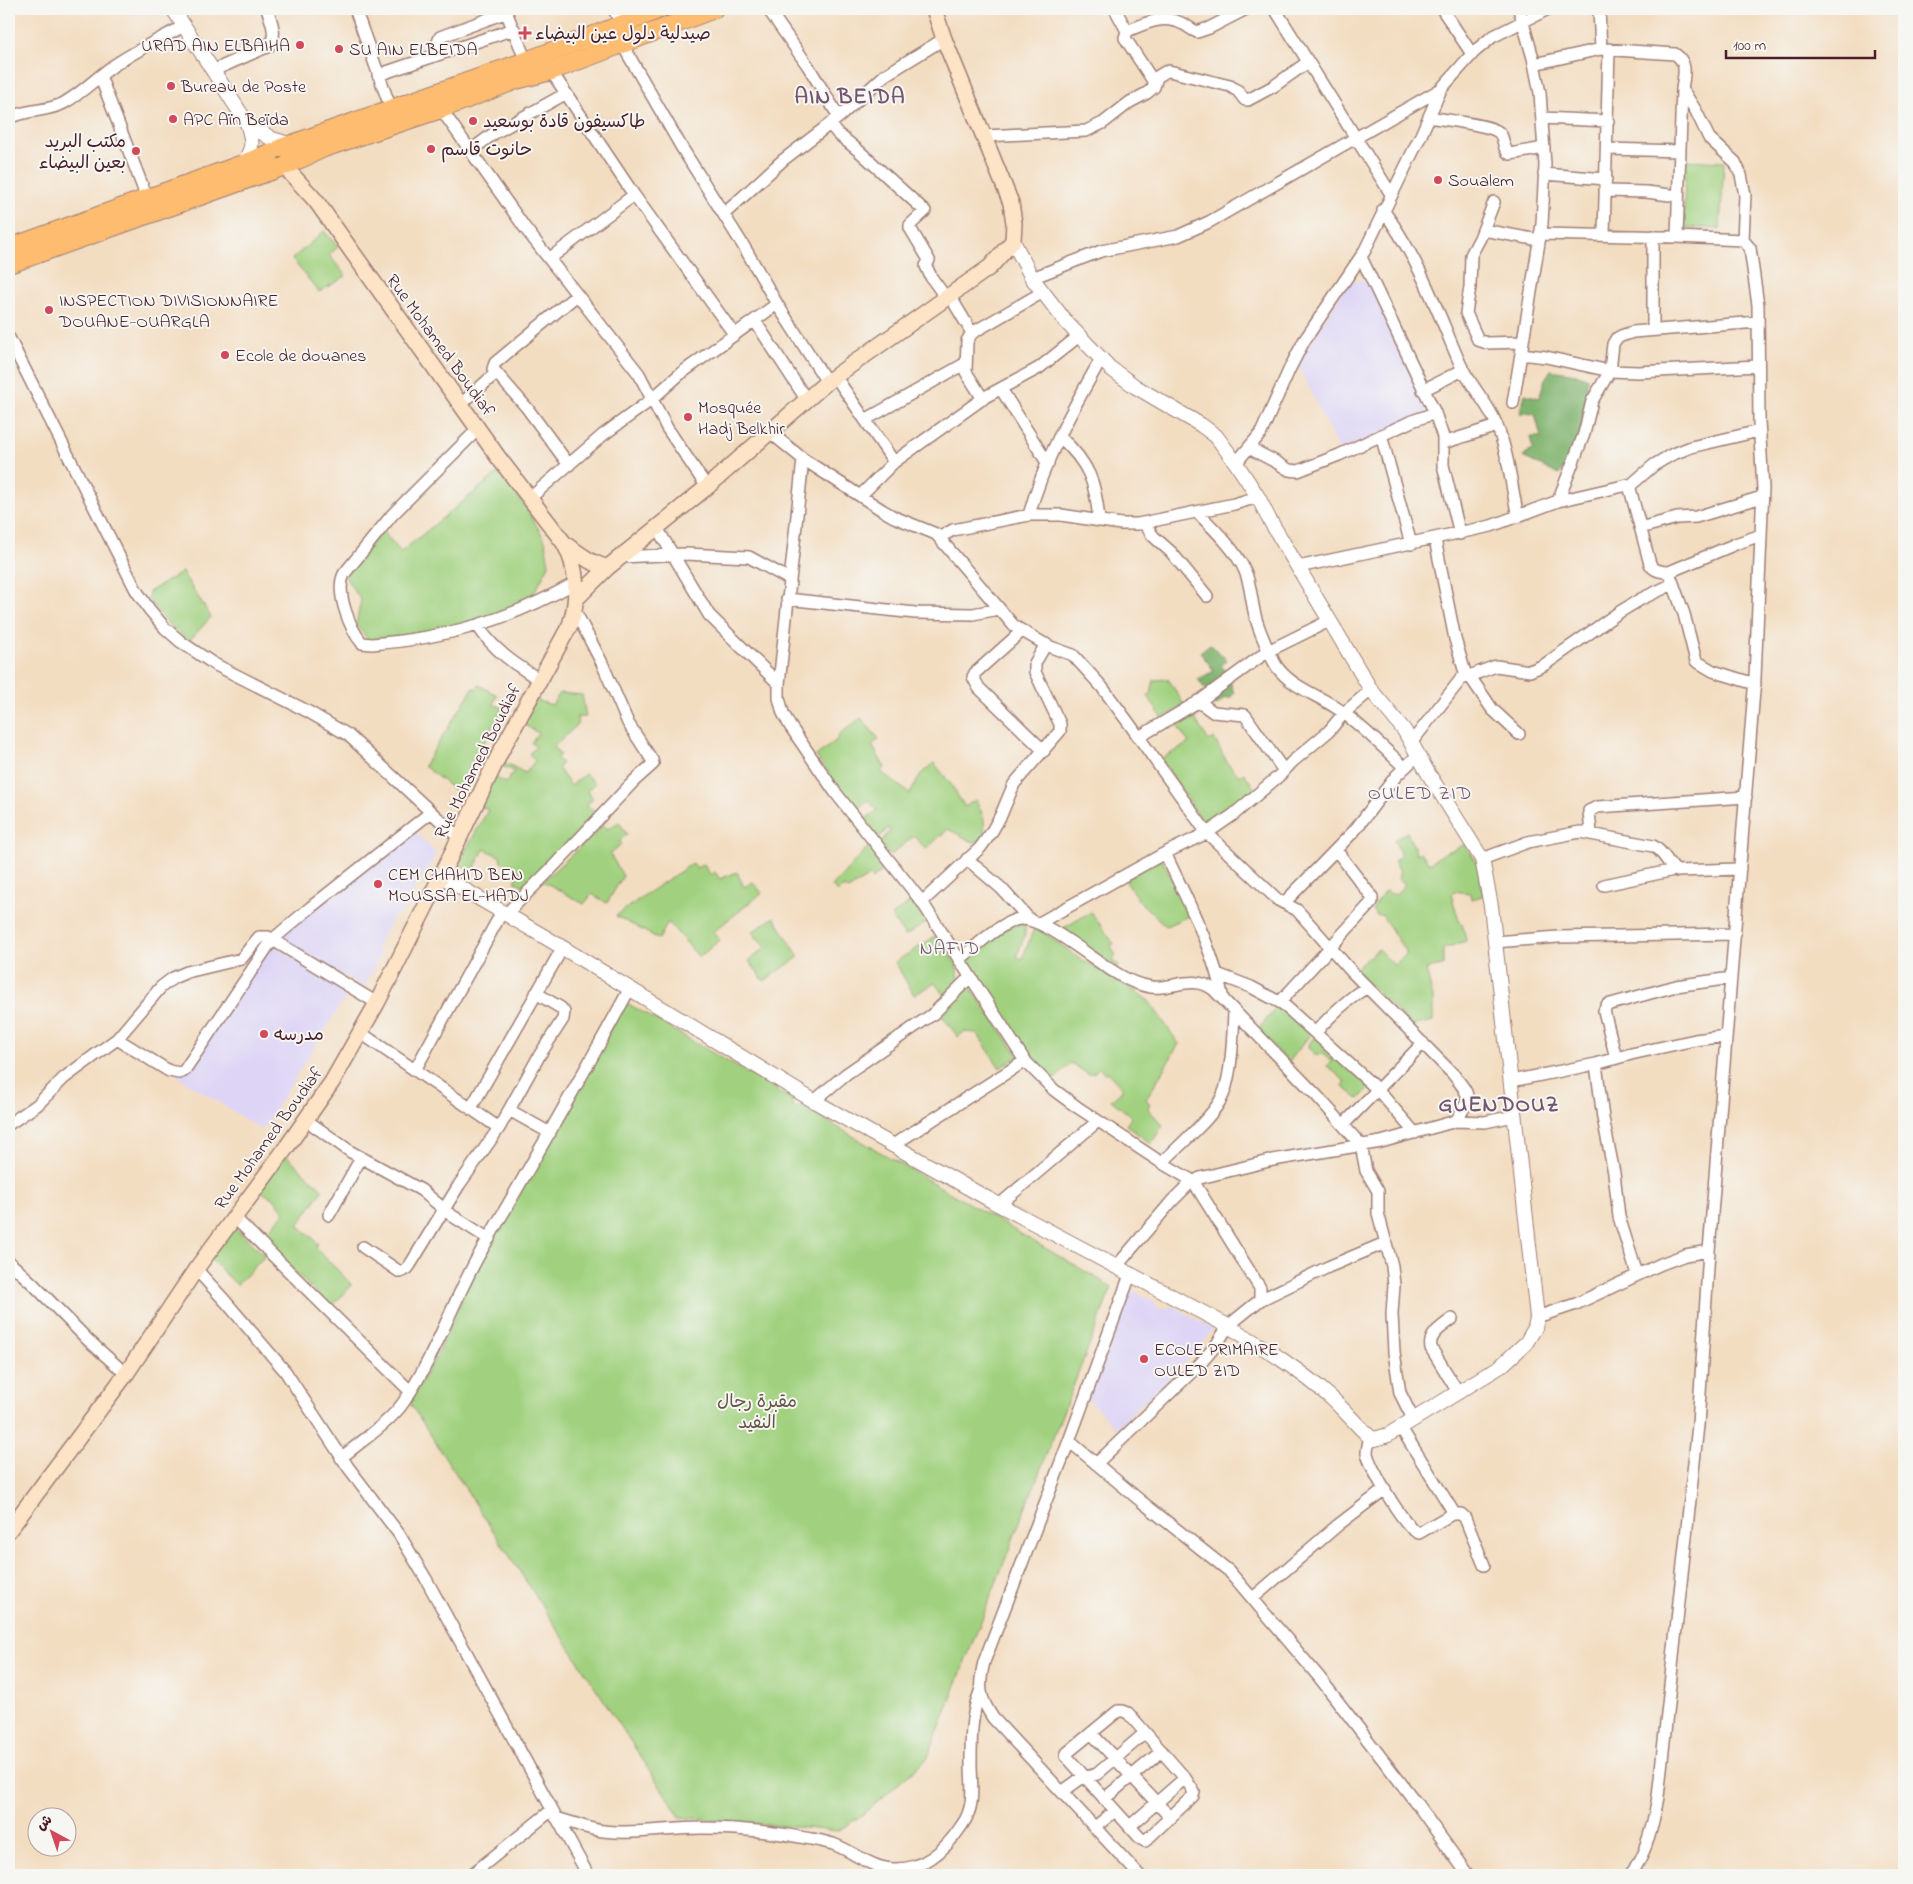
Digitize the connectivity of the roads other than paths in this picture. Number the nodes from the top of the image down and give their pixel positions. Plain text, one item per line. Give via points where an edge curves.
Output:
1 (173, 9) edge
2 (267, 9) edge
3 (355, 9) edge
4 (614, 9) edge
5 (660, 9) edge
6 (714, 9) edge
7 (768, 9) edge
8 (934, 9) edge
9 (1115, 9) edge
10 (1246, 9) edge
11 (1275, 9) edge
12 (1442, 9) edge
13 (1519, 9) edge
14 (1548, 9) edge
15 (1599, 9) edge
16 (506, 10) edge
17 (1159, 14) edge
18 (1524, 21) junction
19 (621, 25) junction
20 (184, 26) junction
21 (514, 29) junction
22 (1127, 31) junction
23 (944, 39) junction
24 (622, 44) junction
25 (1605, 49) junction
26 (442, 54) junction
27 (1472, 54) junction
28 (526, 61) junction
29 (1308, 62) junction
30 (1534, 64) junction
31 (212, 70) junction
32 (551, 71) junction
33 (378, 75) junction
34 (100, 76) junction
35 (1155, 84) junction
36 (1441, 89) junction
37 (1682, 89) junction
38 (565, 94) junction
39 (391, 109) junction
40 (441, 109) junction
41 (1429, 117) junction
42 (9, 118) edge
43 (1542, 118) junction
44 (834, 121) junction
45 (1608, 121) junction
46 (247, 123) junction
47 (984, 136) junction
48 (1356, 136) junction
49 (1544, 148) junction
50 (1607, 149) junction
51 (470, 151) junction
52 (1680, 151) junction
53 (282, 157) junction
54 (243, 164) junction
55 (1544, 174) junction
56 (1606, 185) junction
57 (1391, 194) junction
58 (634, 196) junction
59 (1678, 196) junction
60 (147, 198) junction
61 (1494, 202) dead end
62 (1383, 210) junction
63 (724, 214) junction
64 (1483, 230) junction
65 (1604, 235) junction
66 (1653, 236) junction
67 (1540, 237) junction
68 (1677, 237) junction
69 (1742, 240) junction
70 (1013, 241) junction
71 (9, 248) edge
72 (1361, 257) junction
73 (549, 259) junction
74 (9, 264) edge
75 (1032, 278) junction
76 (1043, 292) junction
77 (577, 294) junction
78 (948, 297) junction
79 (777, 304) junction
80 (755, 320) junction
81 (1758, 322) junction
82 (1653, 330) junction
83 (972, 333) junction
84 (734, 334) junction
85 (1079, 336) junction
86 (9, 338) edge
87 (1522, 342) junction
88 (1521, 354) junction
89 (1101, 359) junction
90 (966, 364) junction
91 (1758, 366) junction
92 (1463, 370) junction
93 (1610, 370) junction
94 (496, 373) junction
95 (831, 379) junction
96 (1001, 389) junction
97 (1423, 390) junction
98 (983, 399) junction
99 (651, 400) junction
100 (806, 400) junction
101 (1513, 404) dead end
102 (460, 405) junction
103 (1435, 413) junction
104 (865, 420) junction
105 (1497, 426) junction
106 (478, 429) junction
107 (1759, 431) junction
108 (771, 433) junction
109 (1381, 436) junction
110 (1060, 438) junction
111 (1443, 444) junction
112 (1249, 448) junction
113 (803, 459) junction
114 (894, 462) junction
115 (1236, 463) junction
116 (1048, 464) junction
117 (569, 465) junction
118 (1629, 485) junction
119 (708, 487) junction
120 (860, 495) junction
121 (1258, 497) junction
122 (1762, 497) junction
123 (530, 498) junction
124 (1558, 501) junction
125 (1197, 512) junction
126 (1029, 516) junction
127 (1518, 517) junction
128 (1099, 521) junction
129 (1144, 523) junction
130 (657, 528) junction
131 (1640, 528) junction
132 (1460, 534) junction
133 (1761, 536) junction
134 (940, 537) junction
135 (1434, 539) junction
136 (1411, 544) junction
137 (566, 545) junction
138 (672, 554) junction
139 (620, 557) junction
140 (1298, 567) junction
141 (606, 568) junction
142 (1669, 572) junction
143 (789, 579) junction
144 (576, 583) junction
145 (1673, 584) junction
146 (1207, 596) dead end
147 (787, 599) junction
148 (576, 605) junction
149 (999, 609) junction
150 (1330, 621) junction
151 (478, 626) junction
152 (1022, 631) junction
153 (1046, 644) junction
154 (1268, 651) junction
155 (1467, 675) junction
156 (540, 680) junction
157 (779, 684) junction
158 (1755, 684) junction
159 (1371, 690) junction
160 (1198, 701) junction
161 (1344, 713) junction
162 (1519, 734) dead end
163 (1139, 736) junction
164 (1414, 749) junction
165 (1044, 750) junction
166 (1404, 768) junction
167 (1284, 771) junction
168 (1746, 797) junction
169 (430, 813) junction
170 (1207, 833) junction
171 (1591, 834) junction
172 (458, 837) junction
173 (1336, 850) junction
174 (1165, 853) junction
175 (967, 859) junction
176 (1482, 859) junction
177 (1740, 869) junction
178 (1674, 870) junction
179 (441, 876) junction
180 (1604, 885) dead end
181 (922, 902) junction
182 (1284, 903) junction
183 (504, 913) junction
184 (1035, 922) junction
185 (1735, 934) junction
186 (272, 940) junction
187 (1495, 942) junction
188 (562, 947) junction
189 (1330, 947) junction
190 (959, 960) junction
191 (1218, 974) junction
192 (970, 978) junction
193 (1731, 978) junction
194 (1367, 987) junction
195 (630, 988) junction
196 (536, 993) junction
197 (1224, 1000) junction
198 (1280, 1002) junction
199 (377, 1004) junction
200 (1234, 1011) junction
201 (1316, 1032) junction
202 (361, 1033) junction
203 (1726, 1036) junction
204 (117, 1039) junction
205 (1423, 1043) junction
206 (1616, 1058) junction
207 (1025, 1061) junction
208 (1596, 1064) junction
209 (415, 1070) junction
210 (1510, 1081) junction
211 (1378, 1089) junction
212 (814, 1101) junction
213 (471, 1108) junction
214 (509, 1110) junction
215 (1514, 1116) junction
216 (306, 1120) junction
217 (1098, 1121) junction
218 (1456, 1121) junction
219 (9, 1124) edge
220 (1344, 1124) junction
221 (499, 1128) junction
222 (550, 1133) junction
223 (1415, 1133) junction
224 (893, 1145) junction
225 (1361, 1145) junction
226 (361, 1158) junction
227 (1162, 1163) junction
228 (1193, 1181) junction
229 (999, 1205) junction
230 (444, 1209) junction
231 (329, 1215) dead end
232 (234, 1217) junction
233 (488, 1239) junction
234 (1385, 1242) junction
235 (362, 1247) dead end
236 (1709, 1250) junction
237 (9, 1262) edge
238 (1116, 1267) junction
239 (196, 1269) junction
240 (1637, 1274) junction
241 (1130, 1275) junction
242 (1260, 1300) junction
243 (1537, 1317) junction
244 (1452, 1320) dead end
245 (1228, 1326) junction
246 (126, 1374) junction
247 (410, 1391) junction
248 (1458, 1392) junction
249 (1414, 1419) junction
250 (1401, 1428) junction
251 (1370, 1437) junction
252 (1069, 1441) junction
253 (341, 1458) junction
254 (1096, 1464) junction
255 (1385, 1489) junction
256 (1454, 1513) junction
257 (9, 1530) edge
258 (1484, 1565) dead end
259 (1253, 1598) junction
260 (980, 1692) junction
261 (1091, 1733) junction
262 (1145, 1733) junction
263 (1162, 1751) junction
264 (1116, 1758) junction
265 (1132, 1776) junction
266 (1084, 1778) junction
267 (1185, 1778) junction
268 (1062, 1792) junction
269 (1104, 1799) junction
270 (1157, 1803) junction
271 (1115, 1811) junction
272 (554, 1814) junction
273 (1171, 1818) junction
274 (1130, 1826) junction
275 (1095, 1827) junction
276 (471, 1875) edge
277 (588, 1875) edge
278 (1139, 1875) edge
279 (1468, 1875) edge
280 (1631, 1875) edge

1 - 20 street
2 - 31 street via 274,35 269,46
3 - 33 street
4 - 19 street
5 - 19 main road
6 - 24 main road
7 - 44 street via 808,66
8 - 23 main road
9 - 22 street
10 - 17 street via 1197,32
11 - 29 street
12 - 27 street
13 - 18 street
14 - 18 street
15 - 25 street
16 - 21 street
16 - 26 street via 440,37 438,42
17 - 22 street
18 - 27 street via 1492,38
18 - 30 street
19 - 28 main road
20 - 31 street
20 - 34 street
21 - 26 street
21 - 28 street
22 - 35 street via 1125,38
23 - 44 street via 891,71
23 - 47 main road
24 - 32 main road
24 - 63 street
25 - 30 street
25 - 37 street via 1675,54 1685,65
25 - 45 street
26 - 33 street
27 - 36 street
28 - 39 main road
29 - 35 street via 1248,100 1230,86 1169,71
29 - 48 street
30 - 43 street
31 - 46 street
32 - 38 street
32 - 40 main road via 516,80
33 - 39 street
34 - 42 street via 80,94 55,108 20,112
34 - 60 street
35 - 47 street via 1103,123 1086,131
36 - 41 street
36 - 48 street
37 - 52 street
37 - 69 street via 1709,138 1735,162 1741,175 1745,195
38 - 51 street via 493,134
38 - 58 street
39 - 53 main road
40 - 51 street
40 - 53 main road via 324,148
41 - 49 street via 1496,130 1510,154
41 - 57 street
43 - 45 street
43 - 49 street
44 - 63 street via 783,160
44 - 78 street via 838,134 860,150 925,211 910,224 910,228 929,260 926,266 930,277
45 - 50 street
46 - 53 street via 272,139
46 - 54 street via 252,144
47 - 70 main road via 1011,203
48 - 57 street
48 - 75 street via 1238,206 1178,236 1100,251
49 - 55 street
50 - 52 street
50 - 56 street
51 - 73 street
52 - 59 street
53 - 54 main road
53 - 74 main road
53 - 102 main road, Rue Mohamed Boudiaf
54 - 60 main road
55 - 56 street
55 - 67 street
56 - 59 street
56 - 65 street
57 - 62 street
58 - 73 street
58 - 84 street
59 - 68 street
60 - 71 main road
61 - 64 street
62 - 72 street
62 - 92 street via 1425,278
63 - 79 street
64 - 67 street via 1512,237
64 - 87 street via 1470,255 1468,319 1482,342
65 - 66 street
65 - 67 street
66 - 68 street
66 - 82 street
67 - 87 street
68 - 69 street
69 - 81 street via 1750,248
70 - 75 street
70 - 78 main road via 990,267
72 - 97 street
72 - 112 street via 1304,341 1261,433
73 - 77 street
75 - 76 street
76 - 83 street
76 - 85 street
77 - 94 street via 495,363 493,369
77 - 99 street via 639,374
78 - 83 street
78 - 95 main road
79 - 80 street
79 - 95 street
80 - 84 street
80 - 100 street
81 - 82 street
81 - 91 street
82 - 93 street via 1633,332 1616,339
83 - 90 street via 967,341
84 - 99 street
85 - 89 street
85 - 96 street via 1039,368
86 - 169 street via 136,590 165,628 214,664 348,735
87 - 88 street
88 - 93 street
88 - 101 street
89 - 110 street
89 - 115 street via 1136,387 1216,436
90 - 98 street via 966,372
90 - 104 street
91 - 93 street via 1638,372
91 - 107 street
92 - 97 street
92 - 105 street
93 - 124 street via 1592,401 1584,434
94 - 102 street
94 - 117 street via 527,408
95 - 100 main road
95 - 104 street
96 - 98 street
96 - 116 street
97 - 103 street
98 - 114 street
99 - 117 street
99 - 119 street
100 - 108 main road
102 - 106 main road, Rue Mohamed Boudiaf
103 - 109 street
103 - 111 street
104 - 114 street
105 - 111 street
105 - 127 street
106 - 123 main road, Rue Mohamed Boudiaf
106 - 151 street via 374,536 344,574 341,583 351,626 365,644 441,635
107 - 118 street via 1671,455
107 - 122 street
108 - 113 street
108 - 119 main road
109 - 112 street via 1298,471 1289,470
109 - 136 street
110 - 116 street
110 - 128 street via 1075,451 1086,468 1096,494
111 - 132 street via 1443,466
112 - 115 street
113 - 120 street
113 - 143 street
114 - 120 street
115 - 121 street
116 - 126 street
117 - 123 street
118 - 124 street
118 - 131 street
119 - 130 main road
120 - 134 street via 894,517
121 - 125 street
121 - 140 street
122 - 131 street
122 - 133 street
123 - 137 main road, Rue Mohamed Boudiaf
124 - 127 street
125 - 129 street
125 - 154 street via 1242,566
126 - 128 street via 1060,515
126 - 134 street via 953,530
127 - 132 street
128 - 129 street
129 - 146 street
130 - 138 street
130 - 139 main road
131 - 142 street via 1652,568
132 - 135 street
133 - 142 street
133 - 158 street
134 - 149 street
135 - 136 street
135 - 155 street via 1455,639
136 - 140 street
137 - 141 main road, Rue Mohamed Boudiaf
137 - 144 main road, Rue Mohamed Boudiaf
138 - 139 street
138 - 143 street via 749,557
138 - 157 street via 709,615
139 - 141 main road
140 - 150 street
141 - 148 main road
142 - 145 street
143 - 147 street
144 - 148 main road, Rue Mohamed Boudiaf
144 - 151 street via 535,605
145 - 155 street via 1633,603 1530,671 1496,666
145 - 158 street via 1696,661 1713,671
147 - 149 street via 915,613 973,614
147 - 157 street
148 - 156 main road, Rue Mohamed Boudiaf via 570,625
148 - 183 street via 628,723 653,764
149 - 152 street
150 - 154 street
150 - 159 street
151 - 156 street via 502,654
152 - 153 street
152 - 165 street via 973,677 979,688
153 - 163 street via 1072,655 1102,687
153 - 165 street via 1035,663 1035,672 1061,728
154 - 160 street
154 - 161 street via 1287,679
155 - 162 street via 1492,709
155 - 164 street via 1452,688
156 - 172 main road, Rue Mohamed Boudiaf via 500,751
157 - 181 street via 783,713 790,726 846,805
158 - 168 street
159 - 161 street
159 - 164 street via 1404,730
160 - 163 street
160 - 167 street via 1213,712 1245,714
161 - 166 street
161 - 167 street
163 - 170 street
164 - 166 street
164 - 176 street
165 - 175 street via 1014,784 991,833
166 - 173 street
167 - 170 street
168 - 171 street via 1596,807 1589,811
168 - 177 street
169 - 172 street
169 - 186 street
170 - 174 street
170 - 182 street
171 - 176 street via 1580,832 1528,842
171 - 178 street via 1653,846 1660,850
172 - 179 main road, Rue Mohamed Boudiaf
173 - 182 street
173 - 189 street via 1373,898 1365,912
174 - 184 street
174 - 191 street
175 - 181 street
175 - 184 street
176 - 187 street
177 - 178 street
177 - 185 street
178 - 180 street
179 - 183 street
179 - 199 main road, Rue Mohamed Boudiaf
181 - 190 street
182 - 189 street via 1297,910
183 - 188 street
183 - 209 street
184 - 190 street via 1013,921
184 - 197 street via 1136,984 1159,988 1200,983 1213,989
185 - 187 street via 1558,937
185 - 193 street
186 - 199 street
186 - 204 street via 260,936 241,959 173,978 148,1000
186 - 204 street via 184,1071 179,1074 169,1071
187 - 210 street
188 - 195 street
188 - 196 street
189 - 194 street
189 - 198 street
190 - 192 street
191 - 197 street
191 - 198 street
192 - 207 street
192 - 212 street via 933,1014 846,1074
193 - 203 street
193 - 206 street via 1676,986 1607,1004 1604,1011
194 - 201 street
194 - 205 street
195 - 212 street
195 - 222 street
196 - 213 street
196 - 214 street via 561,1008 564,1015
197 - 200 street
198 - 201 street
199 - 202 main road, Rue Mohamed Boudiaf
200 - 220 street
200 - 227 street via 1223,1096 1210,1114
201 - 211 street
202 - 209 street
202 - 216 main road, Rue Mohamed Boudiaf
203 - 206 street
203 - 236 street
204 - 219 street via 64,1078 38,1105
205 - 211 street
205 - 218 street via 1468,1093 1466,1106
206 - 208 street
207 - 217 street via 1054,1090
207 - 224 street
208 - 210 street
208 - 240 street via 1619,1217
209 - 213 street
210 - 215 street
211 - 220 street
211 - 223 street
212 - 224 street
213 - 221 street
214 - 221 street
214 - 222 street
215 - 218 street via 1485,1122
215 - 243 street
216 - 226 street
216 - 232 main road, Rue Mohamed Boudiaf
217 - 227 street
217 - 229 street
218 - 223 street
220 - 225 street
221 - 230 street
222 - 233 street
223 - 225 street
224 - 229 street
225 - 228 street via 1273,1160
225 - 234 street via 1366,1171 1378,1191 1378,1213
226 - 230 street via 404,1180
226 - 231 street
227 - 228 street
228 - 238 street
228 - 242 street via 1260,1288
229 - 238 street
230 - 233 street
230 - 235 street via 404,1271 400,1272
232 - 239 main road, Rue Mohamed Boudiaf
232 - 247 street
233 - 247 street
234 - 242 street
234 - 249 street via 1394,1277 1392,1327 1398,1386
236 - 240 street via 1684,1255
236 - 280 street via 1698,1424 1658,1797 1651,1833
237 - 246 street
238 - 241 street
239 - 246 main road, Rue Mohamed Boudiaf
239 - 253 street via 285,1371
240 - 243 street via 1591,1298
241 - 245 street
241 - 252 street
242 - 245 street
243 - 248 street via 1532,1335 1516,1354
244 - 248 street via 1433,1335 1430,1343
245 - 251 street via 1311,1381
245 - 254 street via 1200,1364
246 - 257 main road, Rue Mohamed Boudiaf
247 - 253 street via 393,1414
248 - 249 street
249 - 250 street
250 - 251 street via 1380,1438
250 - 256 street
251 - 255 street via 1368,1455
252 - 254 street
252 - 260 street via 984,1662
253 - 272 street via 413,1556
254 - 259 street via 1216,1558
255 - 256 street via 1404,1521 1415,1532 1425,1531
255 - 259 street
256 - 258 street via 1463,1516
259 - 279 street via 1414,1800
260 - 268 street via 993,1718
260 - 272 street via 973,1713 972,1801 969,1813 942,1850 932,1858 905,1868 880,1867 832,1844 810,1839 722,1828 604,1831
261 - 262 street via 1114,1713 1123,1711
261 - 264 street
261 - 266 street via 1066,1754
262 - 263 street
262 - 264 street
263 - 265 street
263 - 267 street
264 - 265 street
264 - 266 street via 1097,1774
265 - 269 street
265 - 270 street
266 - 268 street
266 - 269 street
267 - 270 street
267 - 273 street via 1194,1794
268 - 275 street
269 - 271 street
270 - 273 street
270 - 274 street
271 - 274 street
271 - 275 street
272 - 276 street
272 - 277 street
273 - 274 street via 1145,1841
275 - 278 street

